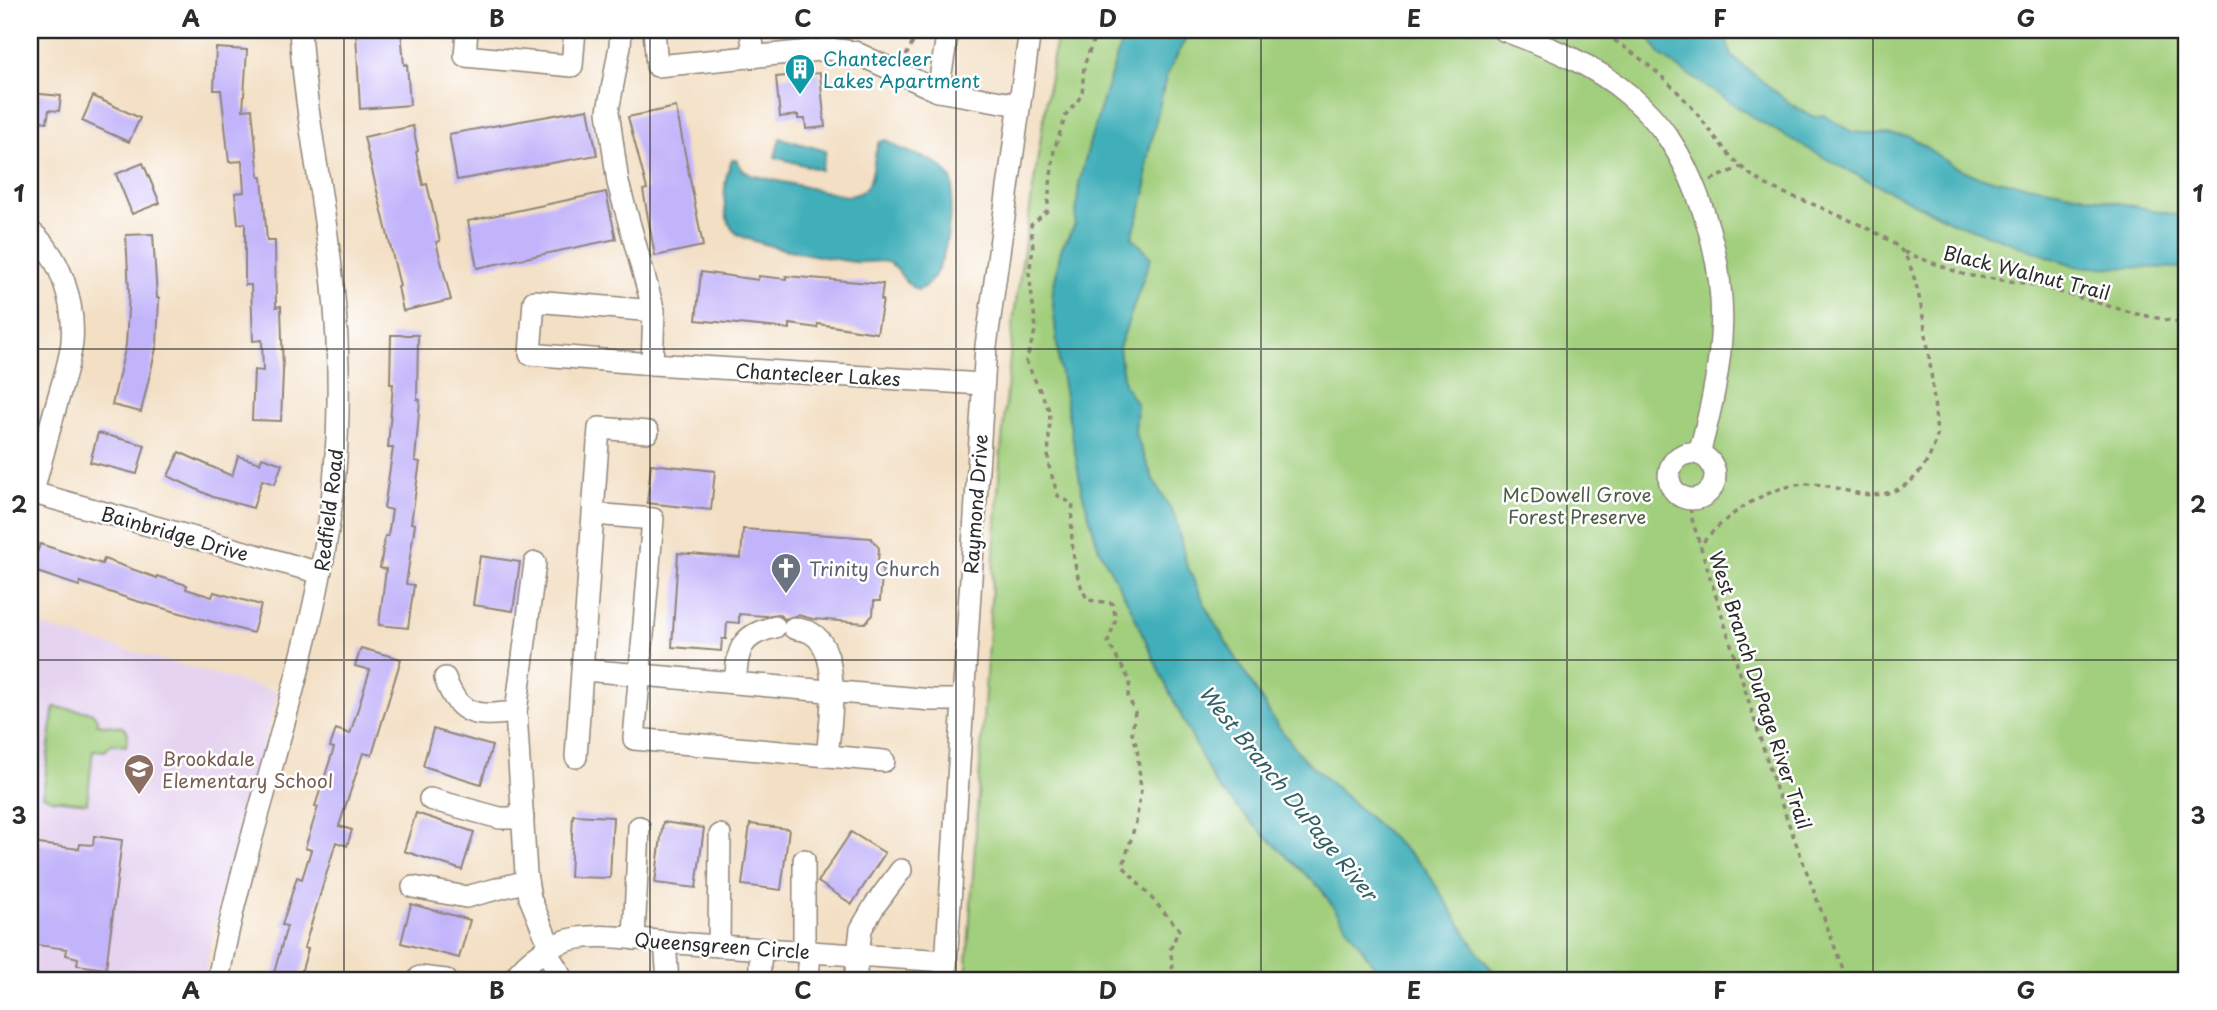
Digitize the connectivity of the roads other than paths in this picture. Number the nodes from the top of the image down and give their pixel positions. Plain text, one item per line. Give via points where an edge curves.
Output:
1 (300, 30) edge
2 (467, 30) edge
3 (575, 30) edge
4 (621, 30) edge
5 (654, 30) edge
6 (751, 30) edge
7 (948, 30) edge
8 (1030, 30) edge
9 (1503, 30) edge
10 (754, 57) junction
11 (938, 91) junction
12 (1018, 105) junction
13 (30, 231) edge
14 (653, 311) junction
15 (652, 364) junction
16 (983, 384) junction
17 (648, 432) dead end
18 (1699, 454) junction
19 (31, 492) edge
20 (594, 514) junction
21 (535, 563) dead end
22 (320, 573) junction
23 (584, 670) junction
24 (640, 675) junction
25 (445, 678) dead end
26 (735, 683) junction
27 (833, 691) junction
28 (962, 700) junction
29 (516, 712) junction
30 (827, 756) junction
31 (576, 757) dead end
32 (884, 761) dead end
33 (430, 799) dead end
34 (523, 810) junction
35 (639, 827) dead end
36 (720, 835) dead end
37 (804, 860) dead end
38 (901, 870) dead end
39 (527, 881) junction
40 (413, 887) dead end
41 (634, 939) junction
42 (665, 943) junction
43 (719, 946) junction
44 (547, 949) junction
45 (761, 949) junction
46 (807, 952) junction
47 (857, 955) junction
48 (945, 971) edge
49 (420, 978) dead end
50 (218, 980) edge
51 (446, 980) edge
52 (513, 980) edge
53 (564, 980) edge
54 (668, 980) edge
55 (759, 980) edge
56 (808, 980) edge
57 (855, 980) edge

1 - 22 street, Redfield Road via 310,135 334,288 338,356 335,469
2 - 3 street via 465,56 572,66
4 - 14 street via 608,111 618,183
5 - 10 street via 657,66
6 - 10 street
7 - 11 street
8 - 12 street, Raymond Drive
9 - 18 street via 1564,53 1628,94 1673,143 1694,187 1715,247 1722,299 1717,386
10 - 11 street via 830,49 854,52
11 - 12 street
12 - 16 street, Raymond Drive
13 - 19 street via 63,280 72,327 67,368
14 - 15 street
14 - 15 street, Chantecleer Lakes via 534,301 530,354
15 - 16 street, Chantecleer Lakes
16 - 28 street, Raymond Drive
17 - 20 street via 599,428
18 - 18 street via 1683,454 1671,464 1669,481 1678,494 1690,498 1705,495 1714,481 1712,465
19 - 22 street, Bainbridge Drive
20 - 23 street
20 - 24 street via 653,519
21 - 29 street
22 - 50 street, Redfield Road via 306,644
23 - 24 street
23 - 31 street
24 - 26 street
24 - 30 street via 634,739
25 - 29 street via 452,698 478,715
26 - 27 street
26 - 27 street via 738,651 749,637 785,628 811,633 821,646 830,666
27 - 28 street
27 - 30 street
28 - 48 street, Raymond Drive
29 - 34 street
30 - 32 street
33 - 34 street via 500,818
34 - 39 street
35 - 41 street
36 - 43 street
37 - 46 street
38 - 47 street via 874,905 862,929
39 - 40 street via 466,897
39 - 44 street
41 - 42 street, Queensgreen Circle
41 - 44 street, Queensgreen Circle via 576,938
42 - 43 street, Queensgreen Circle
42 - 54 street
43 - 45 street, Queensgreen Circle
44 - 52 street, Queensgreen Circle
44 - 53 street
45 - 46 street, Queensgreen Circle
45 - 55 street
46 - 47 street, Queensgreen Circle
46 - 56 street
47 - 48 street, Queensgreen Circle
47 - 57 street
49 - 51 street

